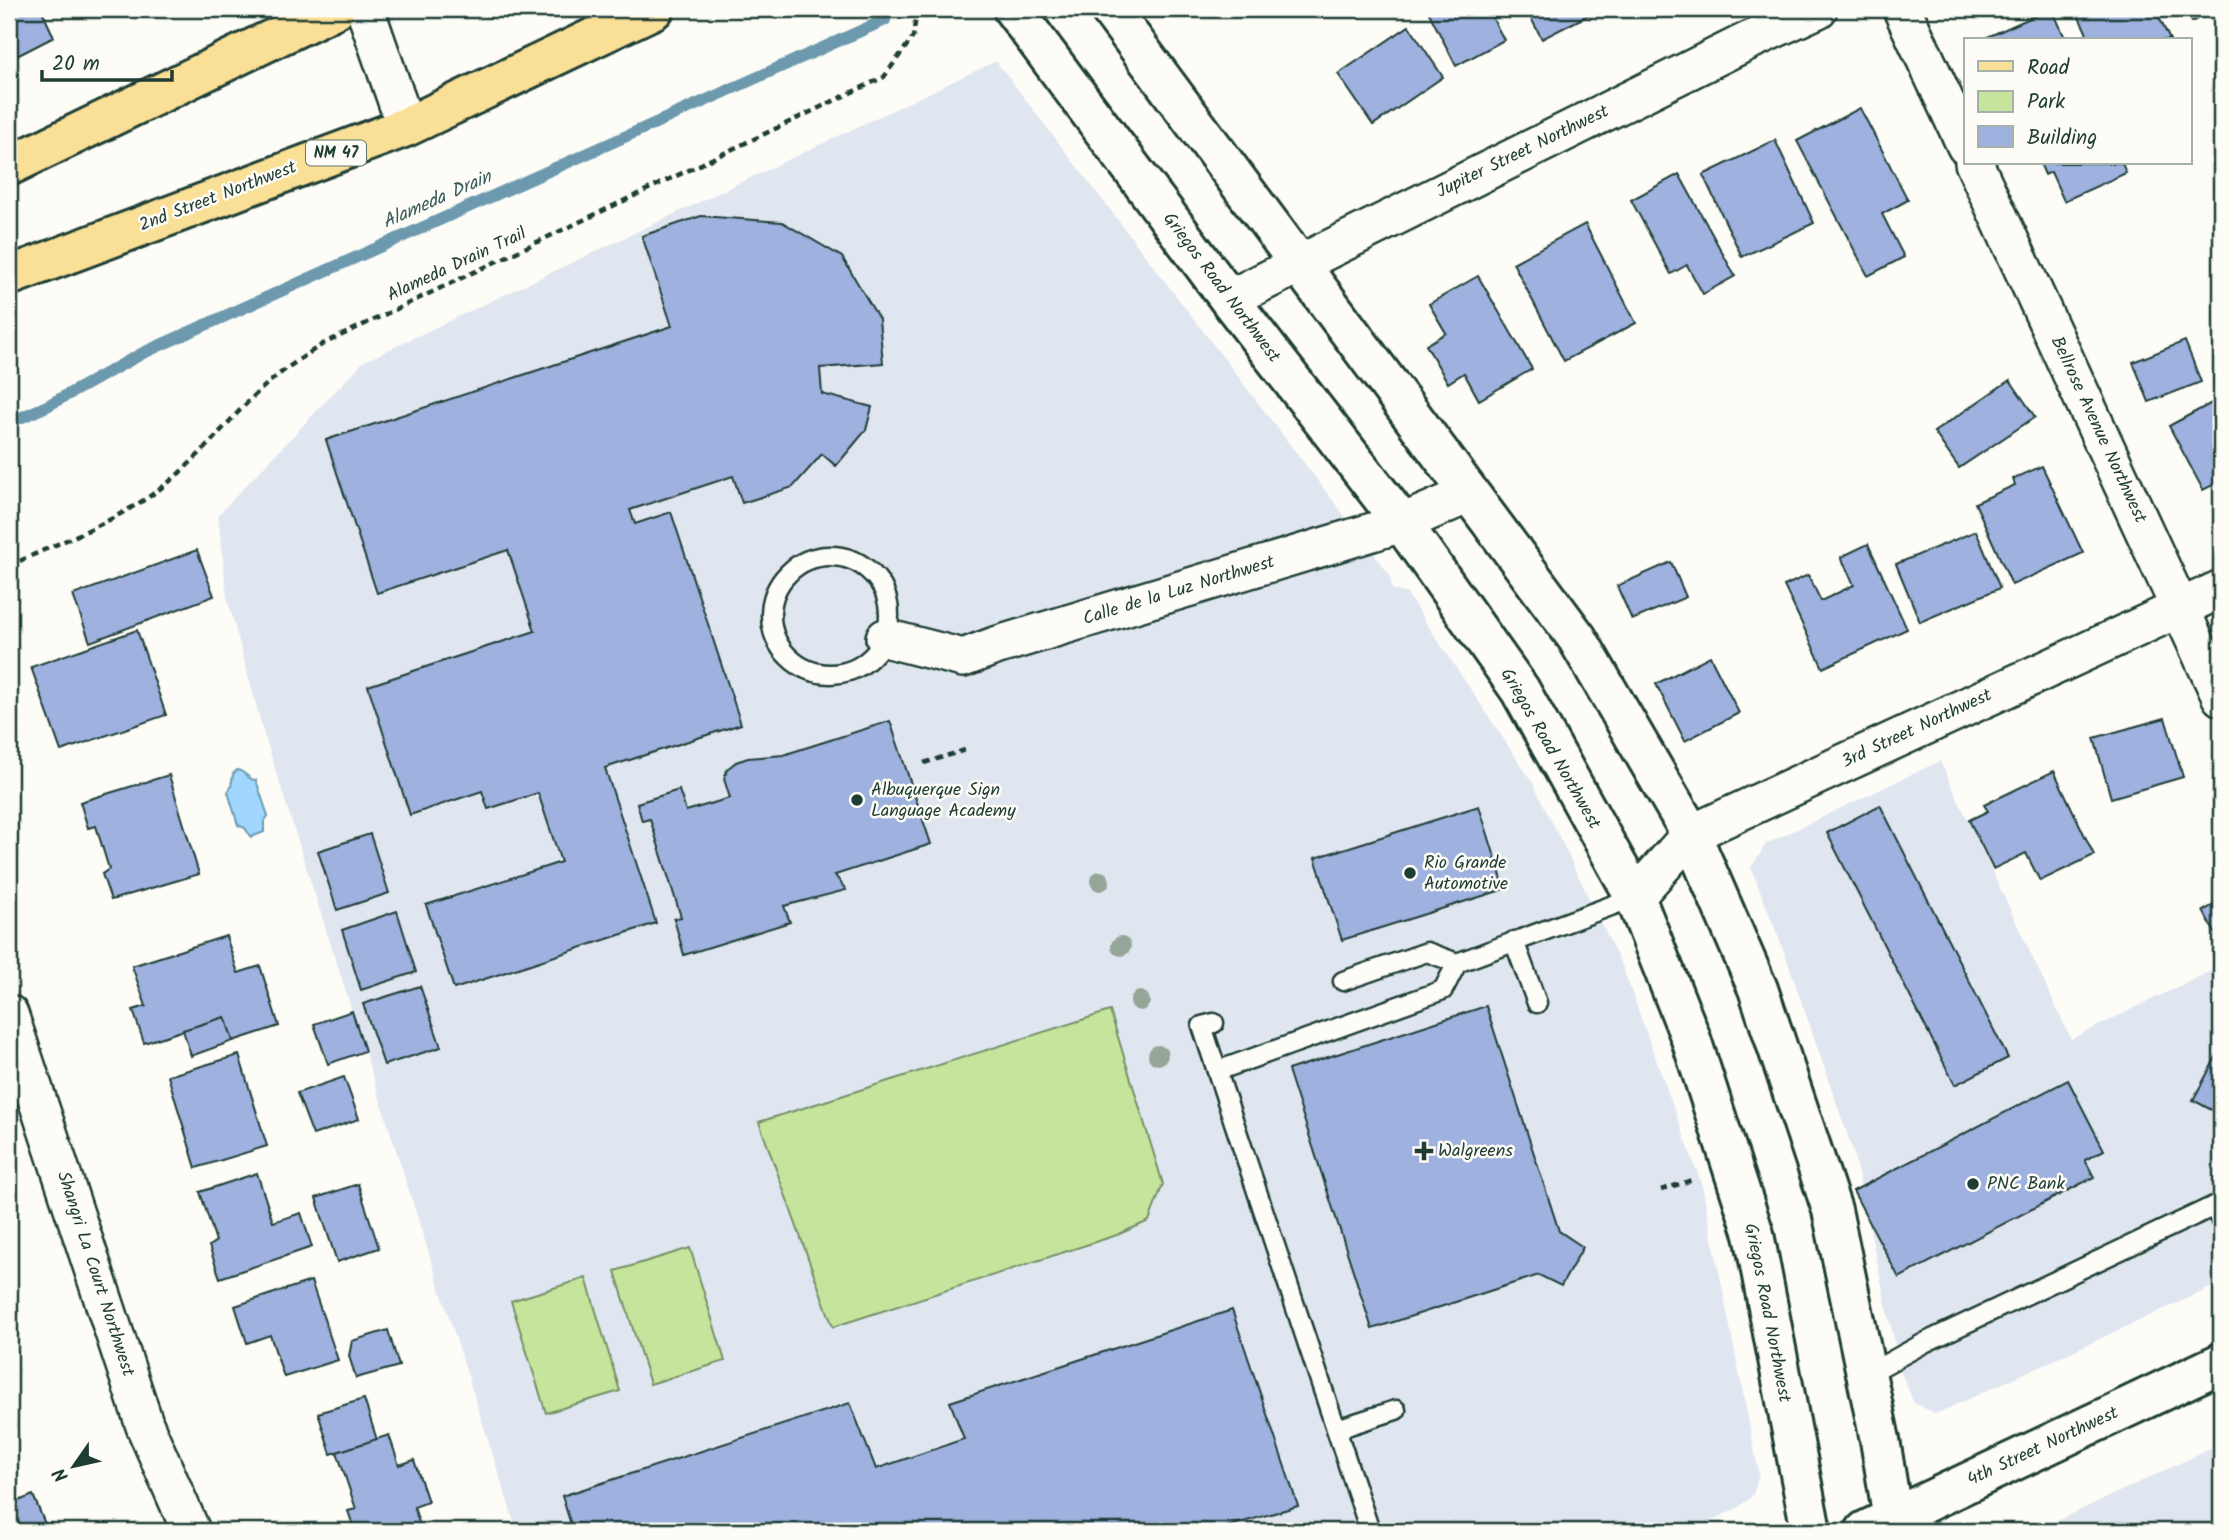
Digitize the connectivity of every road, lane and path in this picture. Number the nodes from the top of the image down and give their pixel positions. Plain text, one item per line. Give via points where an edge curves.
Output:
1 (335, 9) edge
2 (365, 9) edge
3 (654, 9) edge
4 (918, 9) edge
5 (1013, 9) edge
6 (1110, 9) edge
7 (1818, 9) edge
8 (1902, 9) edge
9 (406, 127) junction
10 (1964, 142) edge
11 (1974, 164) edge
12 (9, 166) edge
13 (1300, 263) junction
14 (9, 276) edge
15 (1229, 299) junction
16 (1469, 494) junction
17 (1402, 523) junction
18 (9, 566) edge
19 (2221, 589) edge
20 (2180, 608) junction
21 (885, 638) junction
22 (2221, 697) edge
23 (965, 750) dead end
24 (924, 763) dead end
25 (1691, 834) junction
26 (1635, 897) junction
27 (1514, 941) junction
28 (1457, 963) junction
29 (1343, 981) dead end
30 (1537, 1003) dead end
31 (9, 1014) edge
32 (1214, 1023) dead end
33 (1217, 1071) junction
34 (1695, 1179) dead end
35 (1661, 1191) dead end
36 (2221, 1221) edge
37 (2221, 1363) edge
38 (1866, 1375) junction
39 (1396, 1410) dead end
40 (1337, 1429) junction
41 (1885, 1527) edge
42 (191, 1531) edge
43 (1370, 1531) edge
44 (1811, 1531) edge

1 - 12 main road
2 - 9 street
3 - 9 main road, 2nd Street Northwest / NM 47
4 - 18 path, Alameda Drain Trail via 913,37 884,77 324,344 286,367 165,485 123,513
5 - 15 main road, Griegos Road Northwest
6 - 13 main road
7 - 13 street, Jupiter Street Northwest
8 - 10 street
9 - 14 main road, 2nd Street Northwest / NM 47
11 - 20 street, Bellrose Avenue Northwest
13 - 15 street, Jupiter Street Northwest
13 - 16 main road
15 - 17 main road, Griegos Road Northwest
16 - 17 street, Calle de la Luz Northwest
16 - 25 main road via 1577,638
17 - 21 street, Calle de la Luz Northwest via 963,658
17 - 26 main road, Griegos Road Northwest via 1520,690
19 - 20 street, 3rd Street Northwest
20 - 22 street, Bellrose Avenue Northwest
20 - 25 street, 3rd Street Northwest
21 - 21 lane via 890,615 887,595 870,570 845,556 817,556 793,567 776,586 769,610 778,646 793,662 812,672 836,674 862,665
23 - 24 path
25 - 26 street, 3rd Street Northwest
25 - 38 main road via 1758,989 1832,1210
26 - 27 lane
26 - 44 main road, Griegos Road Northwest via 1690,1036 1754,1234
27 - 28 lane
27 - 30 lane
28 - 29 lane via 1427,952
28 - 33 lane via 1443,990
31 - 42 street, Shangri La Court Northwest via 145,1426
32 - 33 lane via 1202,1026
33 - 40 lane
34 - 35 path
36 - 38 lane via 2214,1206
37 - 41 main road, 4th Street Northwest
38 - 41 main road
39 - 40 lane
40 - 43 lane

